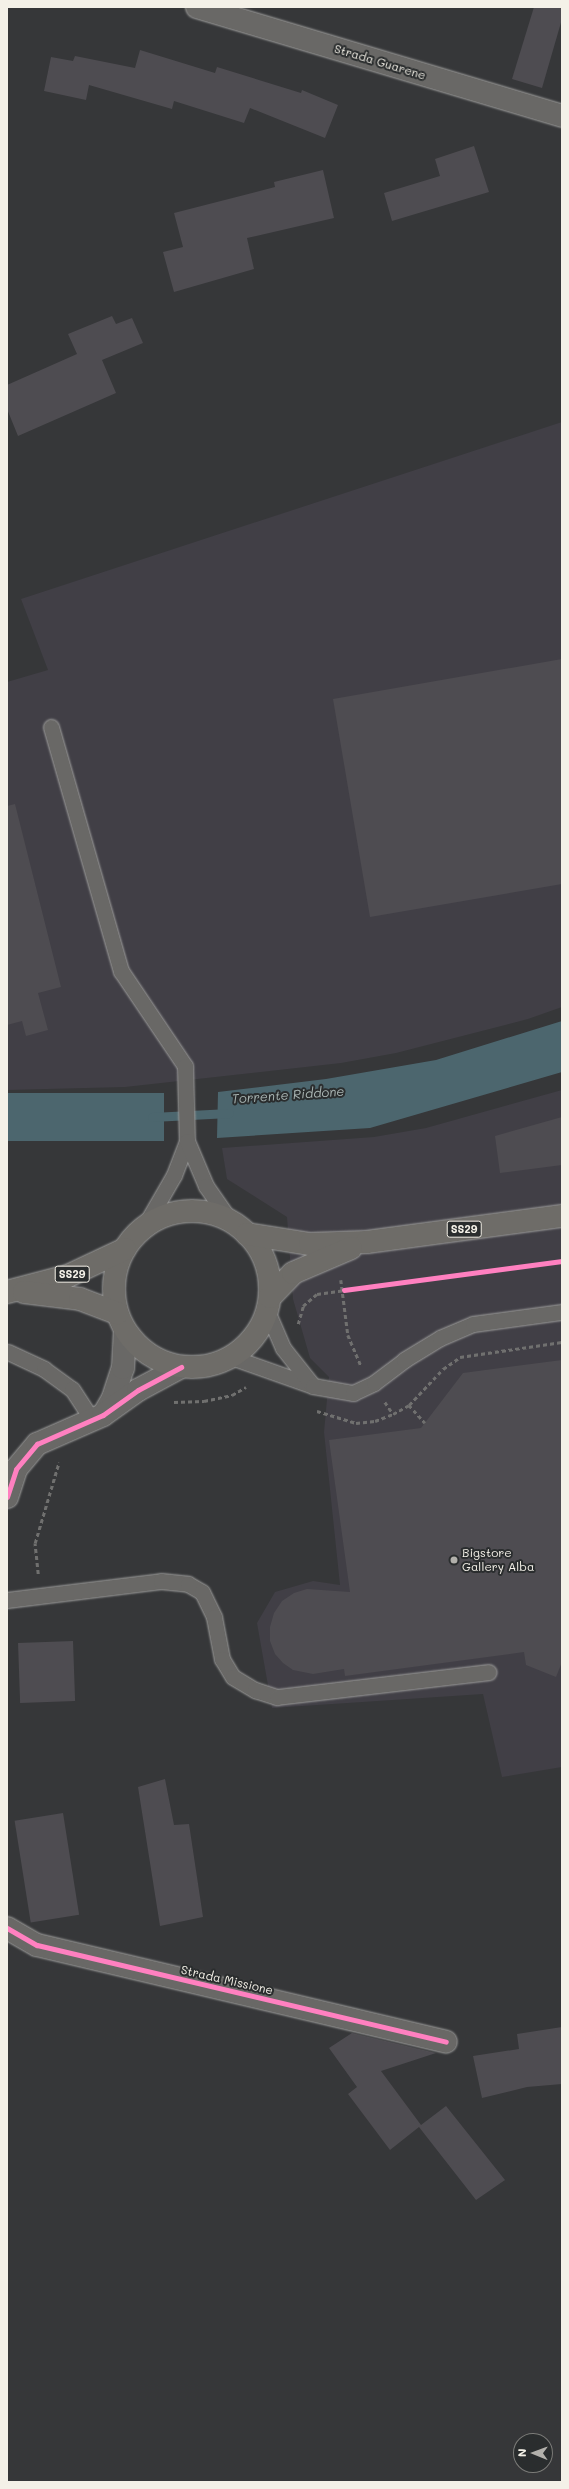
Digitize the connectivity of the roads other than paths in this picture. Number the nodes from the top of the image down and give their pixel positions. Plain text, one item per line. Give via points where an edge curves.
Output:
1 (197, 7) edge
2 (562, 116) edge
3 (51, 728) dead end
4 (187, 1141) junction
5 (562, 1216) edge
6 (144, 1227) junction
7 (239, 1228) junction
8 (367, 1242) junction
9 (125, 1249) junction
10 (11, 1291) edge
11 (268, 1304) junction
12 (562, 1312) edge
13 (121, 1322) junction
14 (8, 1352) dead end
15 (231, 1357) junction
16 (182, 1367) junction
17 (313, 1386) junction
18 (98, 1418) junction
19 (7, 1497) edge
20 (7, 1600) edge
21 (489, 1672) dead end
22 (7, 1928) edge
23 (446, 2042) dead end

1 - 2 street, Strada Guarene
3 - 4 lane via 121,971 185,1066
4 - 6 lane via 174,1174
4 - 7 lane via 206,1186
5 - 8 main road, SS29
6 - 7 main road via 164,1216 187,1211 210,1213
6 - 9 main road
7 - 8 main road via 310,1244
7 - 11 main road via 261,1252 268,1274
8 - 11 main road via 293,1273
9 - 10 main road, SS29 via 68,1276
9 - 13 main road via 116,1269 113,1292
10 - 13 main road, SS29 via 80,1299
11 - 15 main road via 256,1334
11 - 17 lane via 283,1348
12 - 17 lane via 473,1324 440,1338 404,1360 374,1383 353,1393
13 - 16 main road via 140,1348 153,1357
13 - 18 street via 123,1368 113,1398
14 - 18 lane via 44,1369 72,1389
15 - 16 main road via 199,1367
15 - 17 lane
16 - 18 street via 138,1390
18 - 19 street via 37,1444 16,1469
20 - 21 lane via 161,1581 188,1584 202,1592 214,1617 222,1660 234,1676 255,1690 277,1696
22 - 23 street, Strada Missione via 37,1945

